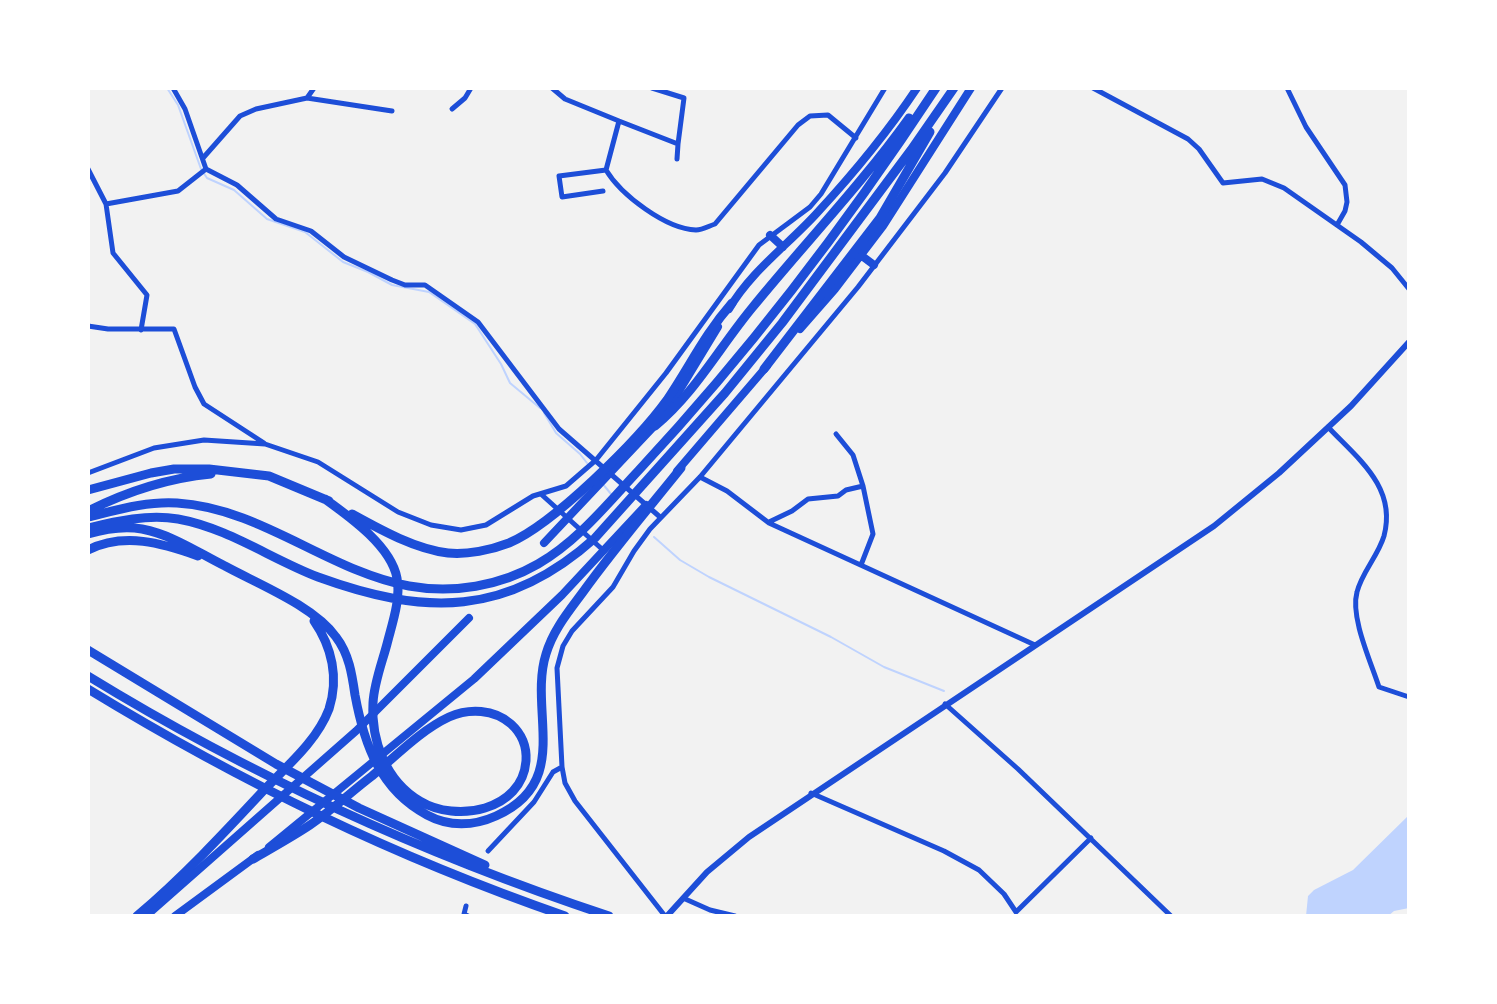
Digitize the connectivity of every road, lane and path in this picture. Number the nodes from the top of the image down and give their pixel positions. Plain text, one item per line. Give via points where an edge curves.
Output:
1 (173, 88) edge
2 (314, 88) edge
3 (471, 88) edge
4 (552, 88) edge
5 (652, 88) edge
6 (885, 88) edge
7 (917, 88) edge
8 (936, 88) edge
9 (971, 88) edge
10 (1002, 88) edge
11 (1093, 88) edge
12 (1287, 88) edge
13 (952, 91) edge
14 (307, 98) junction
15 (452, 109) dead end
16 (392, 111) dead end
17 (619, 121) junction
18 (856, 138) junction
19 (678, 144) junction
20 (203, 158) junction
21 (677, 159) dead end
22 (88, 169) edge
23 (206, 169) junction
24 (606, 170) junction
25 (603, 191) dead end
26 (106, 204) junction
27 (1337, 225) junction
28 (770, 235) junction
29 (783, 247) junction
30 (862, 256) junction
31 (874, 265) junction
32 (1409, 289) edge
33 (732, 303) junction
34 (88, 326) edge
35 (141, 330) junction
36 (1409, 342) edge
37 (764, 369) junction
38 (655, 426) junction
39 (1328, 427) junction
40 (836, 434) dead end
41 (643, 435) junction
42 (265, 444) junction
43 (596, 460) junction
44 (681, 468) joint
45 (88, 473) edge
46 (230, 473) junction
47 (700, 477) junction
48 (863, 486) junction
49 (88, 490) edge
50 (542, 494) junction
51 (325, 499) junction
52 (88, 511) edge
53 (88, 517) edge
54 (660, 517) junction
55 (769, 523) junction
56 (88, 528) edge
57 (88, 534) edge
58 (547, 540) dead end
59 (88, 550) edge
60 (611, 557) dead end
61 (224, 565) junction
62 (861, 565) junction
63 (591, 572) junction
64 (299, 606) junction
65 (469, 618) dead end
66 (1035, 645) junction
67 (88, 650) edge
68 (88, 676) edge
69 (88, 692) edge
70 (1409, 697) edge
71 (945, 704) junction
72 (562, 767) junction
73 (811, 793) junction
74 (420, 806) junction
75 (356, 812) junction
76 (1091, 838) junction
77 (488, 851) dead end
78 (253, 859) junction
79 (683, 898) junction
80 (466, 906) dead end
81 (137, 916) edge
82 (146, 916) edge
83 (175, 916) edge
84 (184, 916) edge
85 (468, 916) edge
86 (565, 916) edge
87 (609, 916) edge
88 (666, 916) edge
89 (735, 916) edge
90 (1171, 916) edge

1 - 20 street
2 - 14 street
3 - 15 street
4 - 17 street via 565,99
5 - 19 street via 684,98
6 - 18 street
7 - 29 highway via 867,156
8 - 38 highway via 736,328 679,407
8 - 53 highway via 827,243 659,449 584,528 537,565 479,586 410,586 365,575 211,508 143,504
9 - 30 highway
10 - 31 street
11 - 27 street via 1188,139 1223,183 1272,182
12 - 27 street via 1345,185 1347,202
13 - 37 highway via 880,218
13 - 56 highway via 725,393 595,538 544,578 482,601 412,601 319,577 211,528 178,519 150,517
14 - 16 street
14 - 20 street via 246,112
17 - 19 street
17 - 24 street
18 - 24 street via 828,115 810,116 715,224 699,231 656,215 613,183
18 - 28 street via 810,207
19 - 21 street
20 - 23 street
22 - 26 street
23 - 26 street via 178,191
23 - 43 street via 237,185 276,219 311,231 344,257 392,280 425,285 478,322 559,429
24 - 25 street via 559,176 562,197
26 - 35 street via 113,253 147,295
27 - 32 street via 1392,268
28 - 29 highway
28 - 43 street
29 - 33 highway
30 - 31 highway
30 - 37 highway
31 - 47 street
33 - 38 highway
33 - 41 highway via 710,328
34 - 35 street
35 - 42 street via 174,329 204,404
36 - 39 street
37 - 44 highway
38 - 41 highway
39 - 66 street via 1214,526
39 - 70 street via 1372,472 1384,494 1384,536 1357,592 1355,612 1379,687
40 - 48 street via 853,455
41 - 51 highway via 540,525 481,551 429,549
41 - 58 highway
42 - 45 street via 204,440 167,446
42 - 50 street via 318,462 398,512 431,525 461,530 486,525
43 - 50 street via 566,486
43 - 54 street
44 - 63 highway
46 - 49 highway via 174,469
46 - 51 highway via 269,476
46 - 52 highway via 189,476
47 - 54 street
47 - 55 street
48 - 55 street via 808,499
48 - 62 street via 873,534
50 - 60 street
51 - 74 highway via 374,539 397,578 372,722 387,768
54 - 72 street via 613,587 563,646 557,668
55 - 62 street
57 - 61 highway via 138,528 167,536
59 - 61 highway via 128,539
61 - 64 highway
62 - 66 street
63 - 74 highway via 546,654 544,748 537,779 516,803 485,821 444,822
63 - 78 highway via 474,679
64 - 74 highway via 337,638 350,667 372,758 397,794
64 - 81 highway via 320,629 333,664 334,687 319,728 214,846
65 - 82 highway via 356,731
66 - 71 street
67 - 75 highway
68 - 75 highway via 266,774
69 - 86 highway via 344,828
71 - 73 street
71 - 76 street
72 - 77 street
72 - 88 street via 575,801
73 - 76 street via 979,870 1016,912
73 - 79 street via 749,837
74 - 78 highway via 472,812 504,799 522,779 526,764 520,733 492,712 449,717 311,824
75 - 87 highway
76 - 90 street
78 - 83 highway
78 - 84 highway
79 - 88 street
79 - 89 street
80 - 85 street

